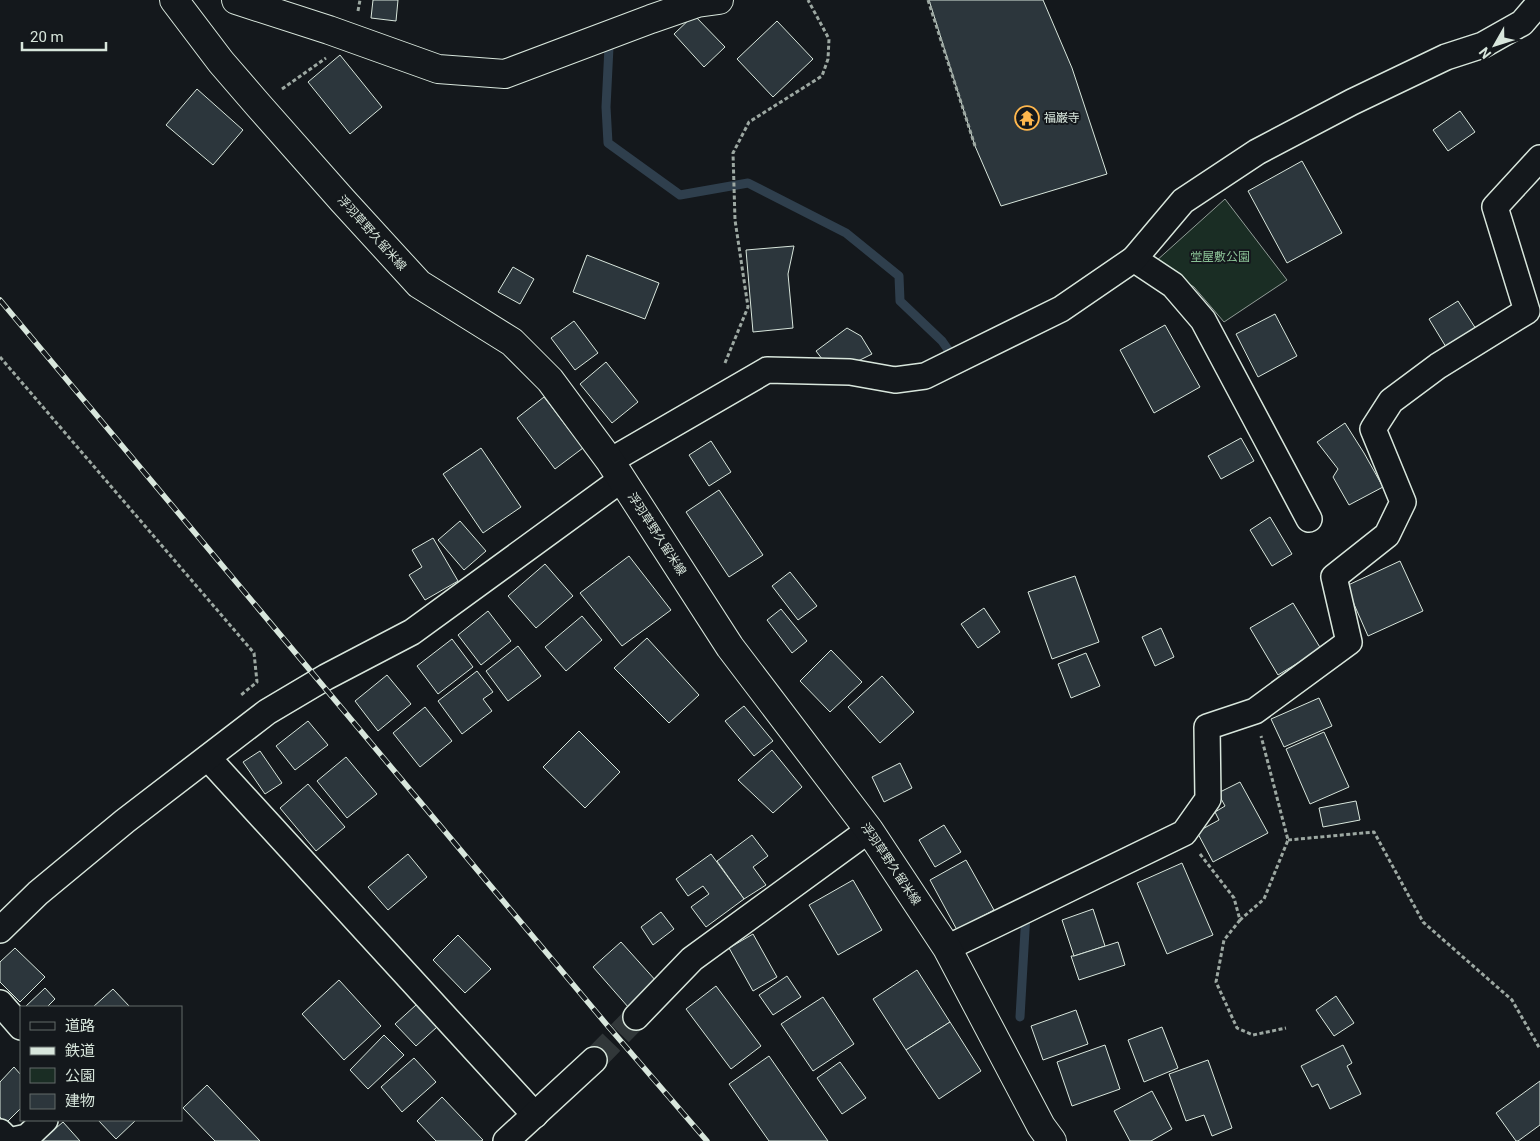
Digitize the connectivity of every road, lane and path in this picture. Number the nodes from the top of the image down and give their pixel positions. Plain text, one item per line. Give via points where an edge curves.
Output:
1 (174, 0) edge
2 (236, 0) edge
3 (719, 0) edge
4 (808, 0) edge
5 (928, 0) edge
6 (1540, 2) edge
7 (975, 146) dead end
8 (1540, 158) edge
9 (1134, 259) junction
10 (0, 357) edge
11 (706, 404) junction
12 (616, 470) junction
13 (1309, 520) dead end
14 (236, 700) dead end
15 (1255, 711) junction
16 (208, 758) junction
17 (869, 830) junction
18 (1184, 833) junction
19 (1288, 840) junction
20 (1240, 920) junction
21 (0, 930) edge
22 (948, 948) junction
23 (0, 1003) edge
24 (636, 1017) tunnel mouth
25 (20, 1025) edge
26 (1286, 1028) dead end
27 (1540, 1049) edge
28 (594, 1060) tunnel mouth
29 (535, 1115) junction
30 (44, 1121) edge
31 (0, 1132) edge
32 (506, 1141) edge
33 (1052, 1141) edge

1 - 12 main road, 浮羽草野久留米線 via 259,106 420,284 512,342 550,380
2 - 3 main road via 438,69 505,74 697,3
4 - 11 path via 829,39 828,59 822,76 749,122 733,153 735,220 748,307
5 - 7 path
6 - 9 street via 1522,23 1483,45 1446,56 1257,152 1183,201
8 - 15 street via 1495,208 1527,311 1438,366 1391,401 1373,430 1403,502 1387,536 1334,577 1350,642
9 - 11 street via 1061,309 925,376 896,380 850,372 767,370
9 - 13 street via 1173,285 1203,320
10 - 14 path via 254,653 257,682
11 - 12 street
12 - 16 street via 412,632 267,712
12 - 17 main road, 浮羽草野久留米線 via 730,647
15 - 18 street via 1207,727 1208,799
15 - 19 path
16 - 21 street via 125,822
16 - 29 street
17 - 22 main road, 浮羽草野久留米線
17 - 24 street via 692,959
18 - 20 path via 1234,898
18 - 22 street
19 - 20 path via 1264,898
19 - 27 path via 1374,832 1423,922 1512,1000
20 - 26 path via 1224,940 1216,982 1237,1028 1253,1035
22 - 33 main road, 浮羽草野久留米線 via 1041,1126
23 - 25 street
28 - 29 street
29 - 32 street
30 - 31 street via 27,1137 9,1141

